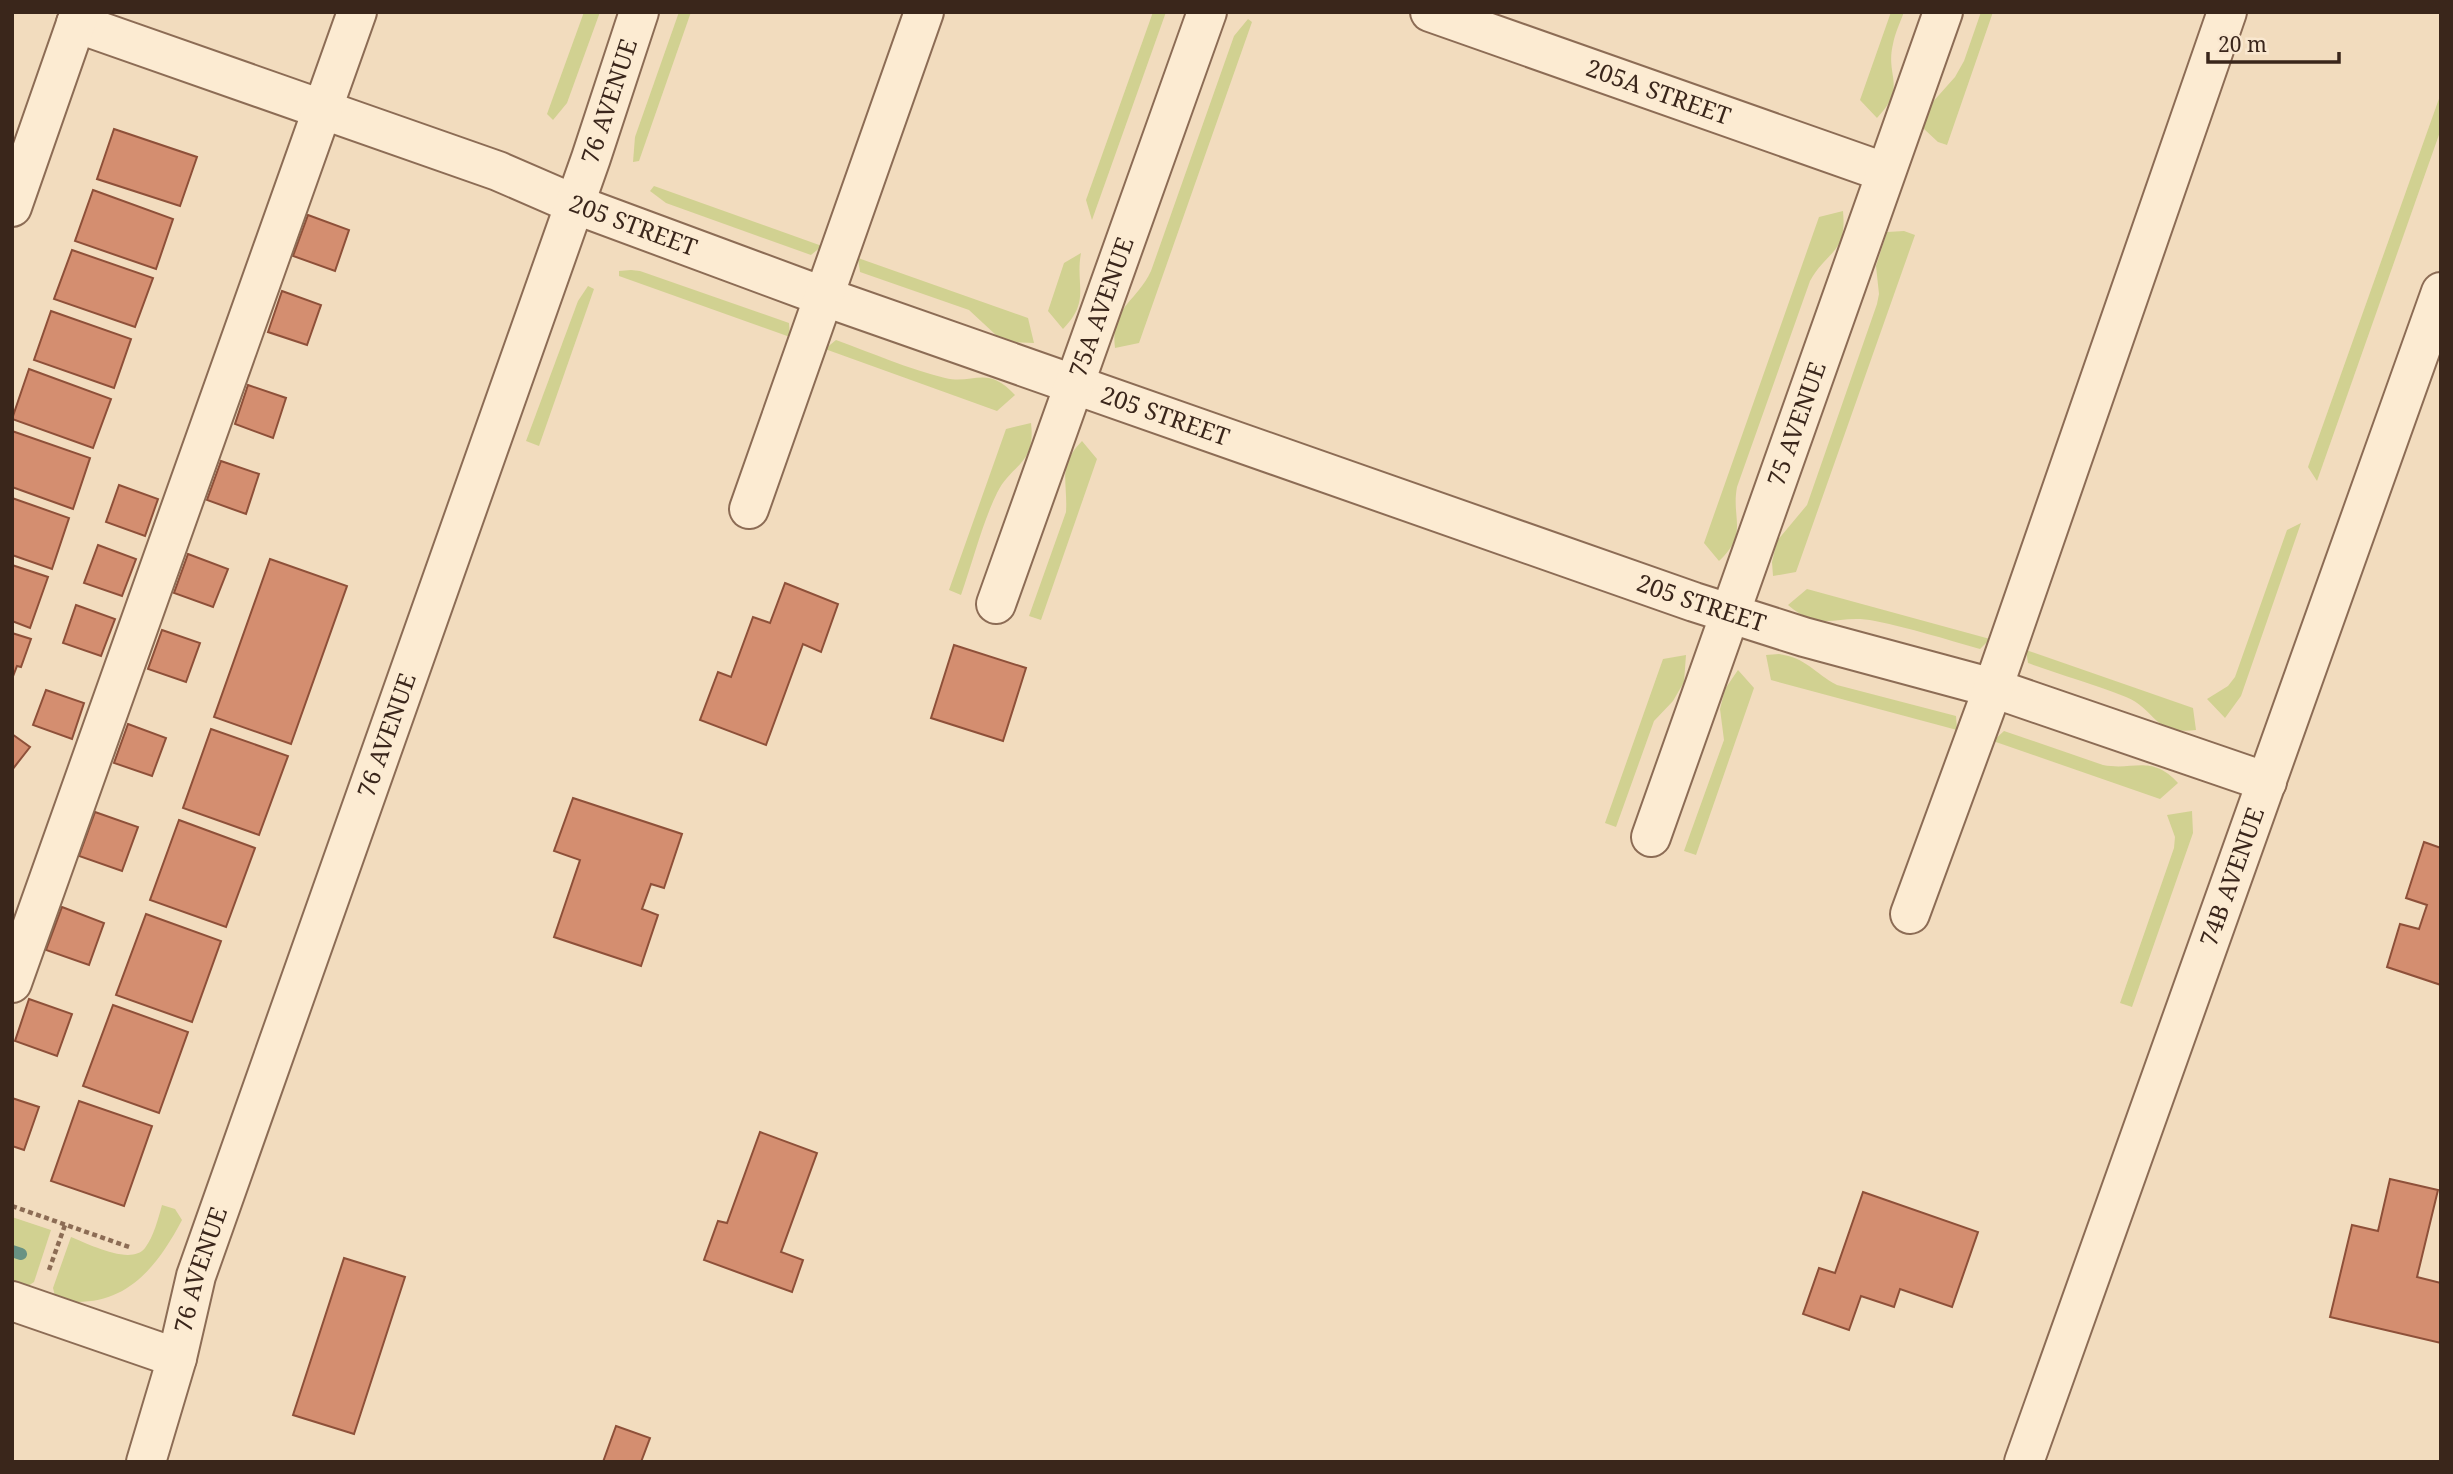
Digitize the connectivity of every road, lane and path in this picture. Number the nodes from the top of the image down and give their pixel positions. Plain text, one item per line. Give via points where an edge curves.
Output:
1 (356, 12) edge
2 (639, 12) edge
3 (924, 12) edge
4 (1207, 12) edge
5 (1430, 12) edge
6 (1942, 12) edge
7 (2227, 12) edge
8 (78, 18) edge
9 (323, 109) junction
10 (1884, 172) junction
11 (574, 204) junction
12 (12, 208) edge
13 (2441, 292) edge
14 (825, 297) junction
15 (1074, 384) junction
16 (749, 509) dead end
17 (996, 604) dead end
18 (1731, 615) junction
19 (1993, 688) junction
20 (2267, 782) junction
21 (1651, 837) dead end
22 (1910, 914) dead end
23 (14, 974) edge
24 (12, 1206) edge
25 (132, 1248) dead end
26 (12, 1301) edge
27 (177, 1358) junction
28 (146, 1462) edge
29 (2024, 1462) edge

1 - 9 street
2 - 11 street, 76 AVENUE
3 - 14 street
4 - 15 street, 75A AVENUE
5 - 10 street, 205A STREET
6 - 10 street, 75 AVENUE
7 - 19 street
8 - 9 street, 205 STREET
8 - 12 street
9 - 11 street, 205 STREET via 498,171
9 - 23 street
10 - 18 street, 75 AVENUE
11 - 14 street, 205 STREET
11 - 27 street, 76 AVENUE via 195,1276
13 - 20 street, 74B AVENUE
14 - 15 street, 205 STREET
14 - 16 street
15 - 17 street, 75A AVENUE
15 - 18 street, 205 STREET
18 - 19 street, 205 STREET
18 - 21 street, 75 AVENUE
19 - 20 street, 205 STREET
19 - 22 street
20 - 29 street, 74B AVENUE
24 - 25 path
26 - 27 street
27 - 28 street, 76 AVENUE

